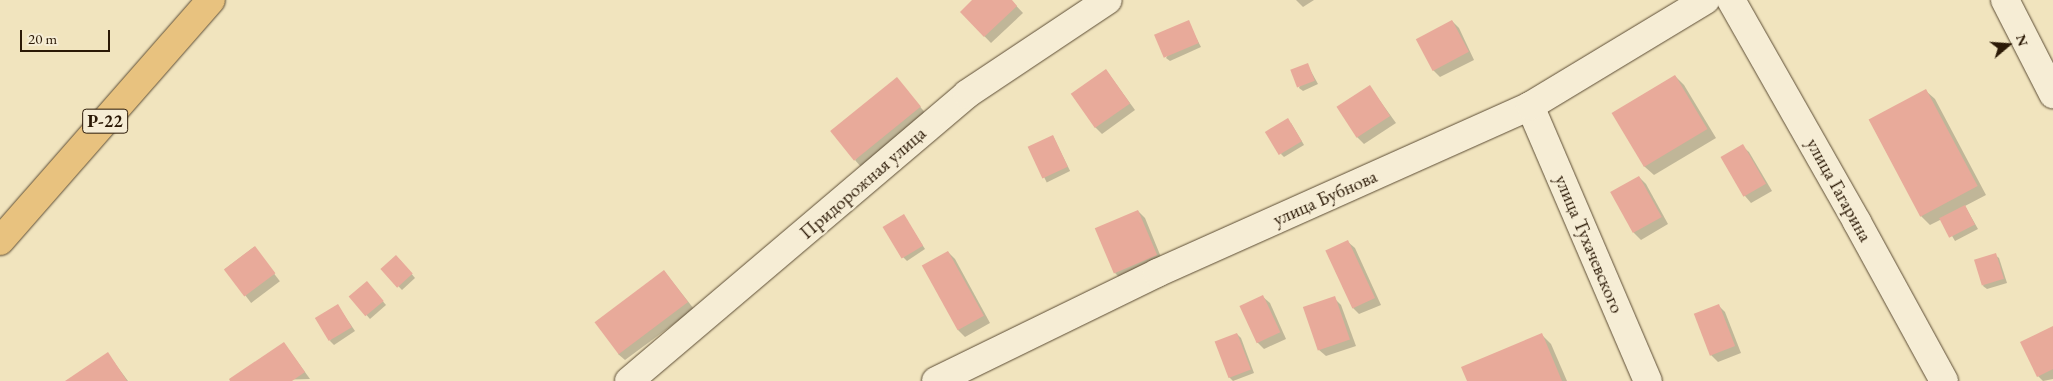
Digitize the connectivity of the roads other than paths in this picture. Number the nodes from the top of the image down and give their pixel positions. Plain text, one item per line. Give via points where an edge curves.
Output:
1 (211, 0) edge
2 (1108, 0) edge
3 (1706, 0) edge
4 (1731, 0) edge
5 (2006, 0) edge
6 (2053, 94) edge
7 (1530, 106) junction
8 (0, 242) edge
9 (629, 381) edge
10 (936, 381) edge
11 (1648, 381) edge
12 (1944, 381) edge

1 - 8 highway, Р-22
2 - 9 street, Придорожная улица via 967,94
3 - 7 street, улица Бубнова
4 - 12 street, улица Гагарина
5 - 6 street
7 - 10 street, улица Бубнова via 1157,273
7 - 11 street, улица Тухачевского

